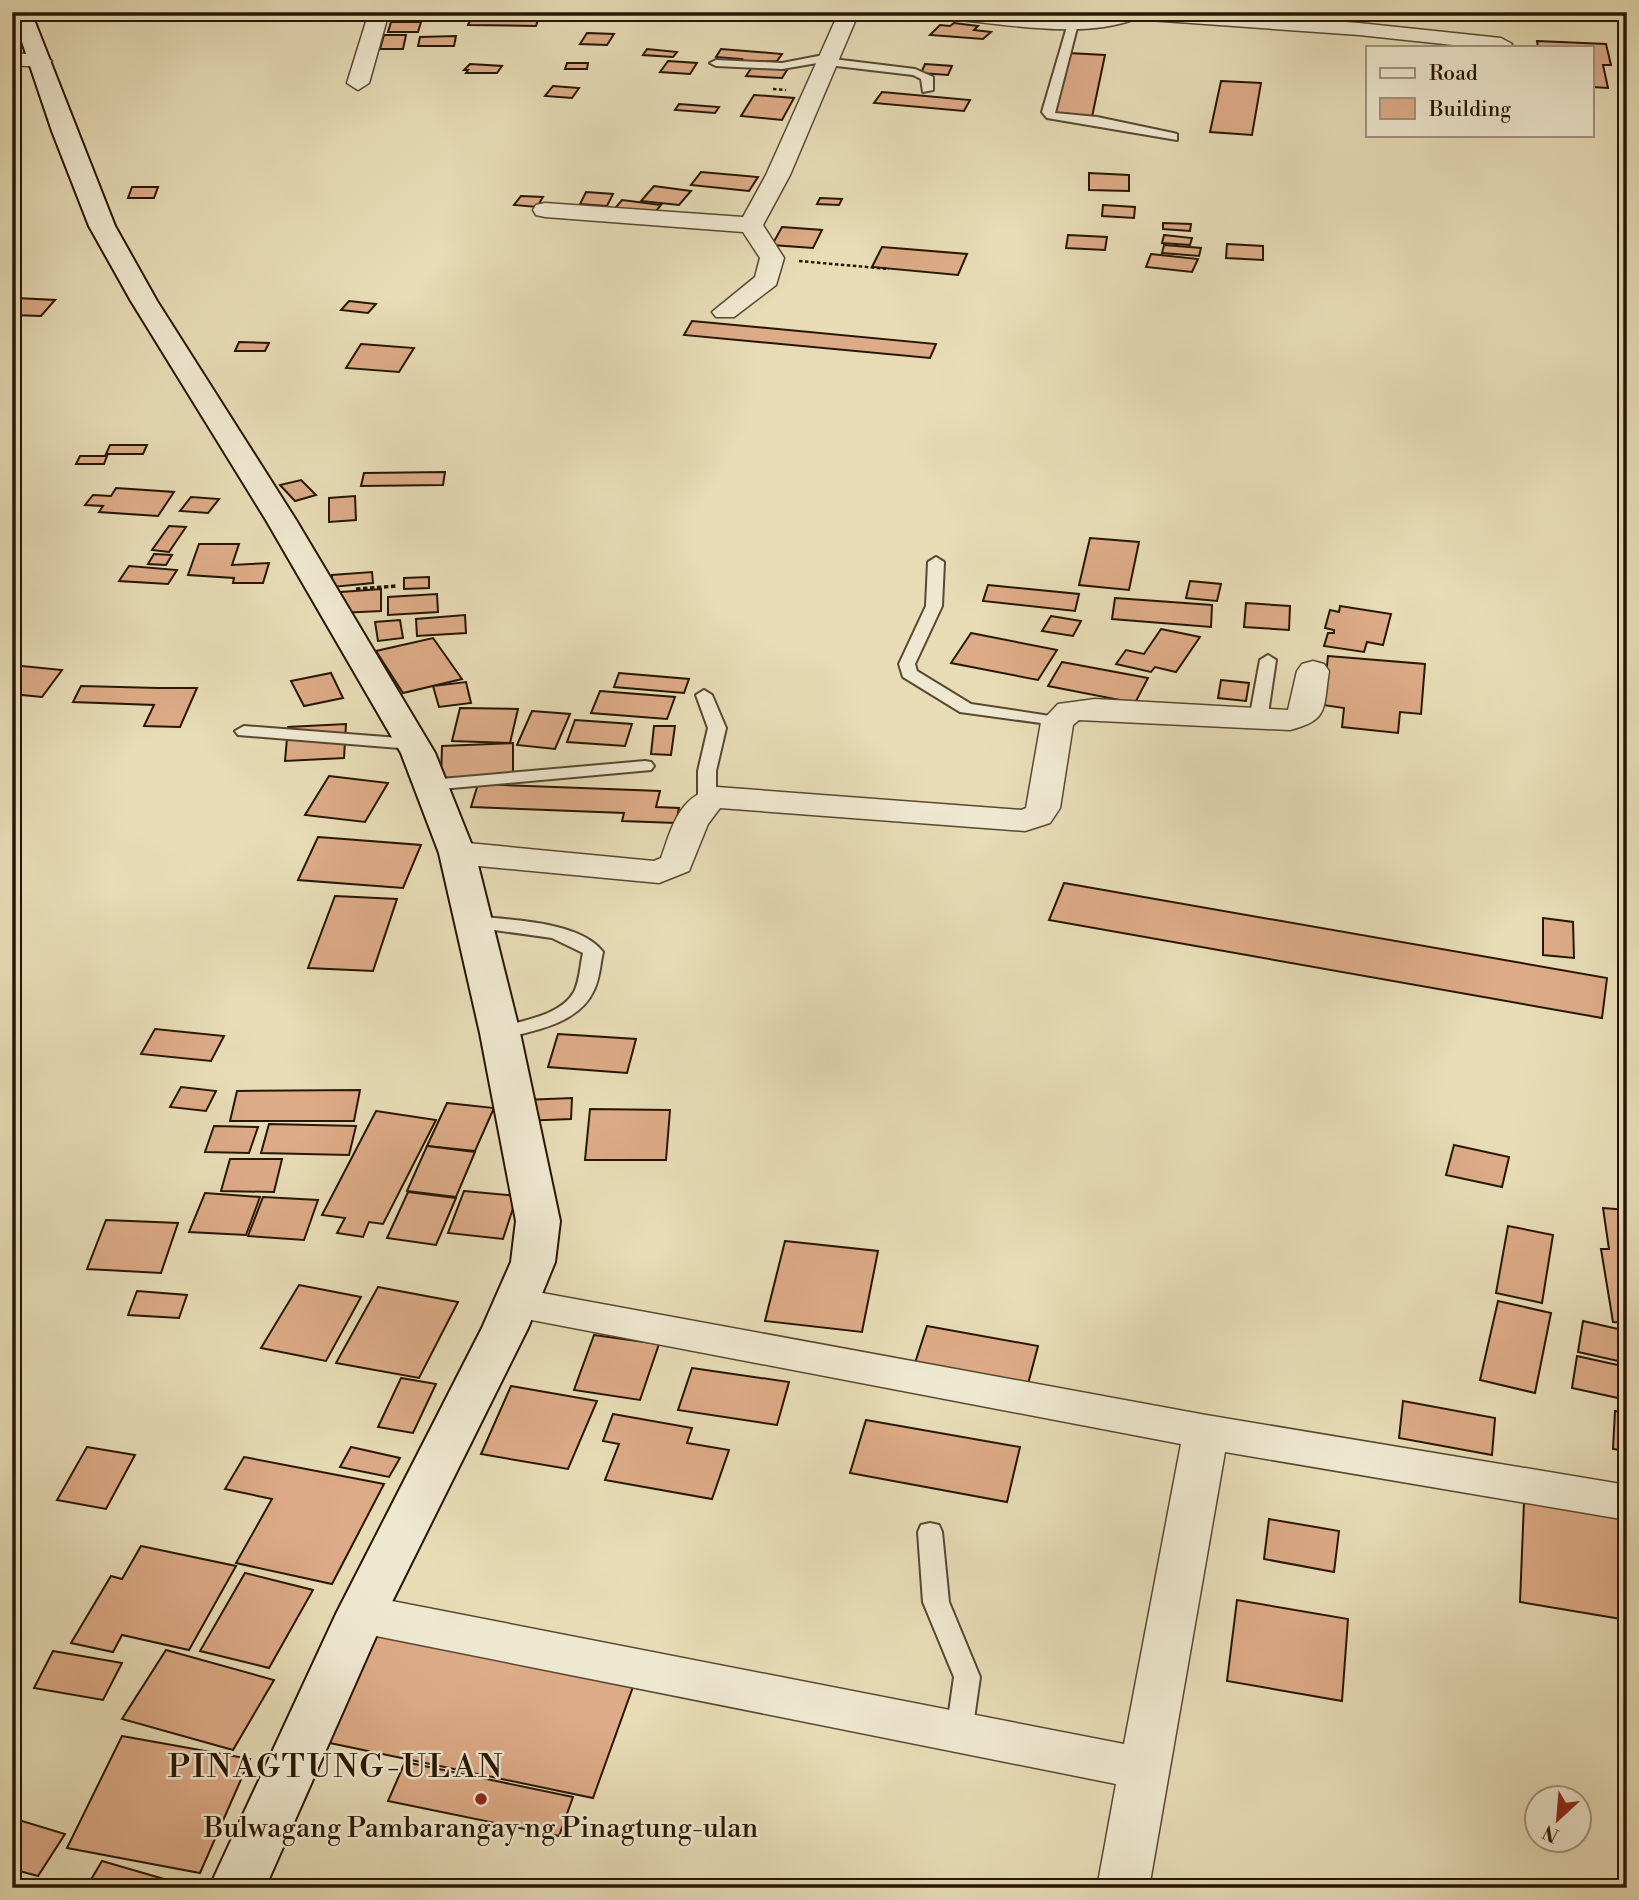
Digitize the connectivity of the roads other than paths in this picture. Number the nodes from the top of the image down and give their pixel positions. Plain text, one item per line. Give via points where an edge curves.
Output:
1 (20, 12) edge
2 (379, 12) edge
3 (849, 12) edge
4 (942, 12) edge
5 (1134, 13) edge
6 (1074, 20) junction
7 (1501, 44) dead end
8 (27, 60) edge
9 (829, 60) junction
10 (716, 63) dead end
11 (358, 83) dead end
12 (927, 90) dead end
13 (1173, 137) dead end
14 (545, 210) dead end
15 (751, 225) junction
16 (725, 312) dead end
17 (936, 562) dead end
18 (1268, 660) dead end
19 (1313, 671) dead end
20 (704, 695) dead end
21 (1258, 720) junction
22 (1057, 722) junction
23 (244, 731) dead end
24 (412, 744) junction
25 (645, 766) dead end
26 (430, 785) junction
27 (707, 799) junction
28 (457, 853) junction
29 (474, 922) junction
30 (500, 1032) junction
31 (514, 1303) junction
32 (1206, 1432) junction
33 (1627, 1503) edge
34 (930, 1532) dead end
35 (361, 1614) junction
36 (959, 1733) junction
37 (1146, 1769) junction
38 (237, 1888) edge
39 (1123, 1888) edge

1 - 8 street
2 - 11 street
3 - 9 street
4 - 6 street
5 - 6 street via 1115,19
5 - 7 street
6 - 13 lane via 1048,112 1051,116
8 - 24 street via 64,131 102,226 144,301 281,520
9 - 10 lane via 790,66
9 - 12 lane via 915,72 927,76
9 - 15 street
14 - 15 street
15 - 16 street via 772,258 767,280
17 - 22 lane via 934,606 907,664 909,673 966,708
18 - 21 lane
19 - 21 street via 1305,715
20 - 27 lane via 717,728 707,771
21 - 22 street via 1096,709 1070,711
22 - 27 street via 1043,808 1038,816 1025,821
23 - 24 lane
24 - 26 street
25 - 26 lane
26 - 28 street
27 - 28 street via 677,864 659,872
28 - 29 street
29 - 30 street
29 - 30 lane via 568,937 593,952 585,990 577,1003
30 - 31 street via 537,1221 533,1262
31 - 32 street
31 - 35 street
32 - 33 street
32 - 37 street
34 - 36 lane via 936,1602 967,1677
35 - 36 street
35 - 38 street
36 - 37 street
37 - 39 street

